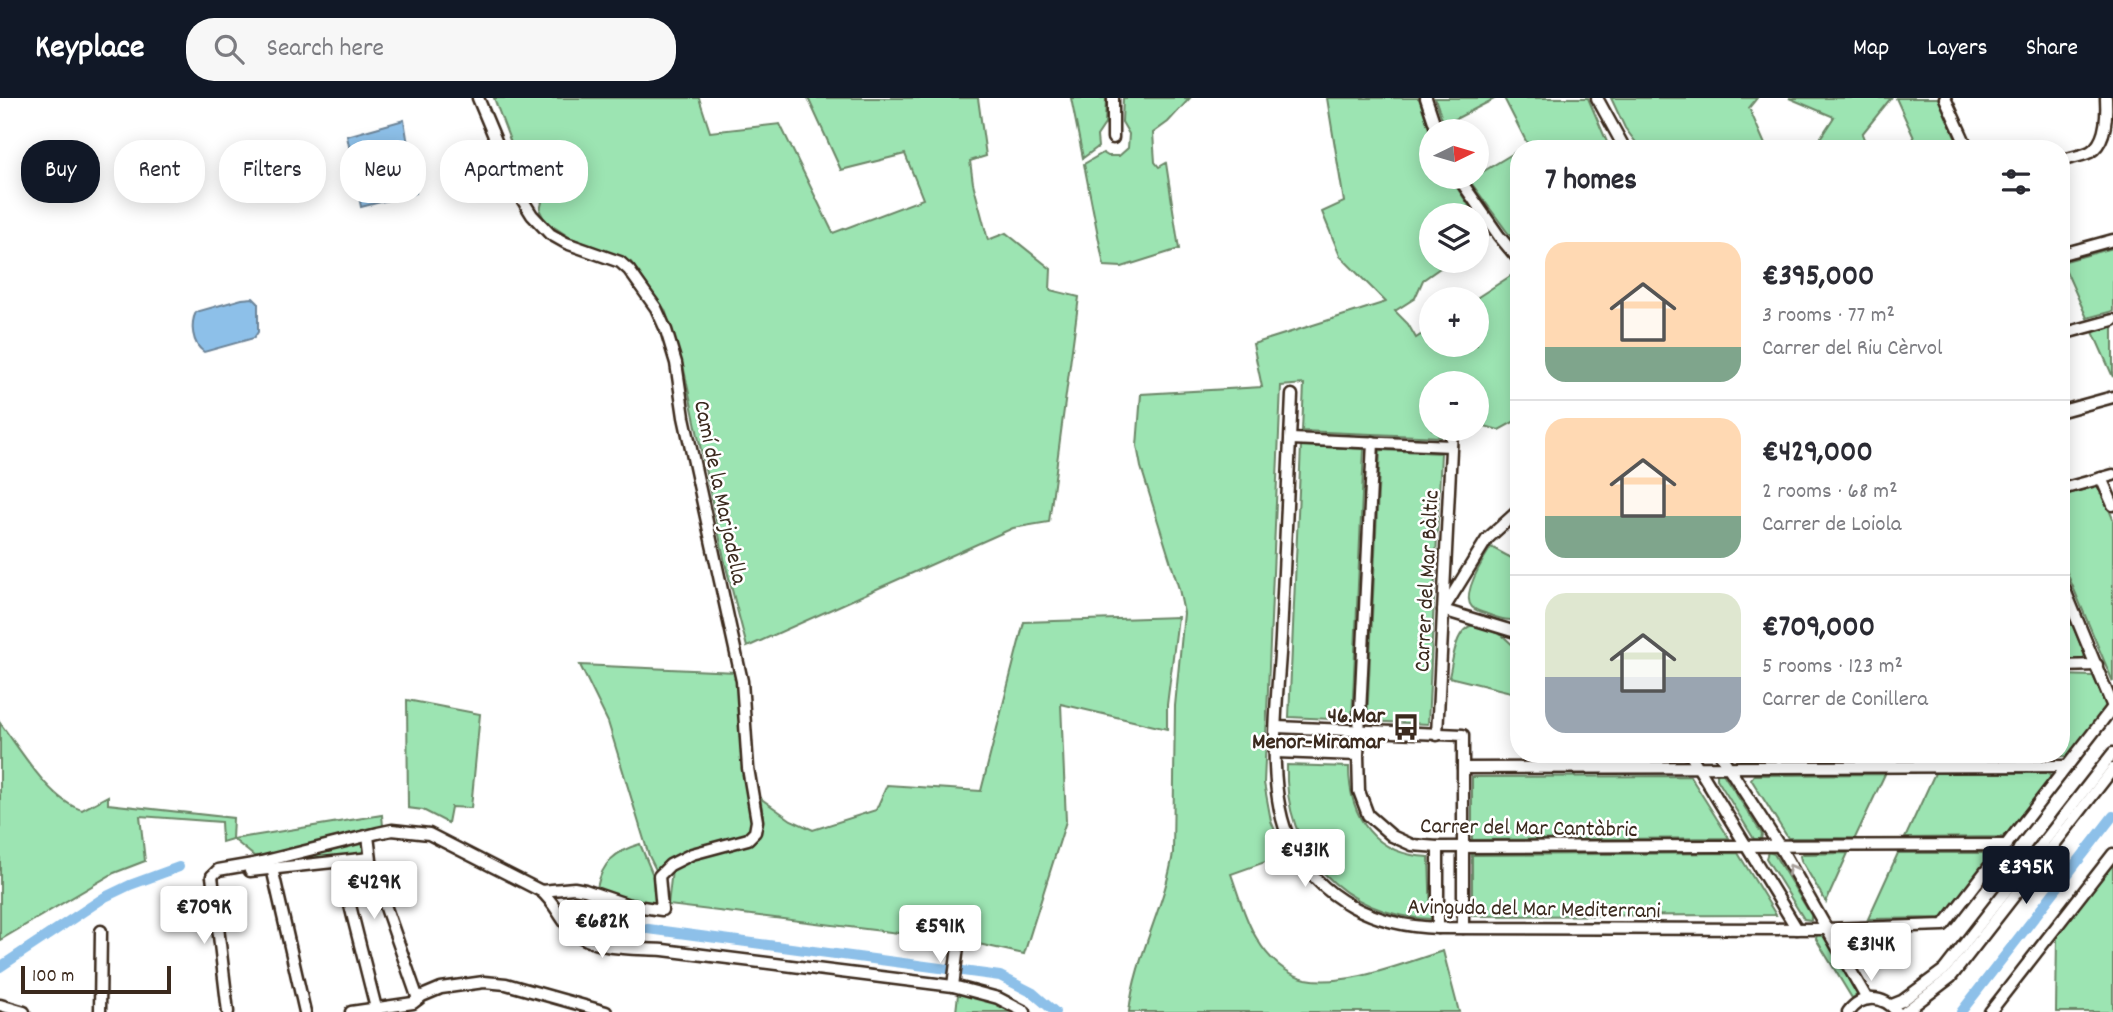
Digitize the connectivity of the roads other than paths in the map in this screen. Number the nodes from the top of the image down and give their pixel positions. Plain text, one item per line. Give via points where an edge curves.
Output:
1 (478, 98) edge
2 (1113, 98) edge
3 (1426, 98) edge
4 (1597, 98) edge
5 (1945, 98) edge
6 (2106, 98) edge
7 (1433, 119) edge
8 (1113, 138) dead end
9 (1620, 140) edge
10 (1964, 140) edge
11 (2070, 158) edge
12 (1466, 189) edge
13 (2113, 240) edge
14 (1510, 248) edge
15 (2070, 252) edge
16 (2113, 320) edge
17 (2070, 332) edge
18 (1292, 395) dead end
19 (2113, 397) edge
20 (2070, 409) edge
21 (1291, 439) junction
22 (1451, 441) edge
23 (1373, 442) junction
24 (1451, 446) junction
25 (2113, 475) edge
26 (2101, 478) junction
27 (2070, 487) edge
28 (2113, 505) edge
29 (1510, 518) edge
30 (2070, 602) edge
31 (1443, 610) junction
32 (1510, 630) edge
33 (2097, 665) junction
34 (2070, 666) edge
35 (2113, 707) edge
36 (1277, 727) junction
37 (1359, 731) junction
38 (1437, 735) junction
39 (1276, 752) junction
40 (2113, 753) edge
41 (1358, 755) junction
42 (2070, 762) edge
43 (1696, 763) edge
44 (1725, 763) edge
45 (2069, 763) edge
46 (1698, 766) junction
47 (1727, 766) junction
48 (2067, 766) junction
49 (1463, 768) junction
50 (2113, 769) edge
51 (368, 836) junction
52 (2007, 845) junction
53 (1747, 846) junction
54 (1438, 847) junction
55 (1463, 847) junction
56 (1780, 847) junction
57 (2113, 854) edge
58 (370, 858) junction
59 (339, 862) junction
60 (272, 868) junction
61 (212, 876) junction
62 (541, 891) junction
63 (1438, 928) junction
64 (1463, 928) junction
65 (1797, 929) junction
66 (1825, 929) junction
67 (101, 931) dead end
68 (958, 948) dead end
69 (953, 986) junction
70 (418, 999) junction
71 (1867, 999) junction
72 (0, 1005) edge
73 (1894, 1009) edge
74 (377, 1010) edge
75 (24, 1012) edge
76 (100, 1012) edge
77 (228, 1012) edge
78 (305, 1012) edge
79 (351, 1012) edge
80 (607, 1012) edge
81 (1026, 1012) edge
82 (1849, 1012) edge
83 (1905, 1012) edge
84 (1990, 1012) edge

1 - 62 street, Camí de la Marjadella via 517,191 533,215 566,243 620,262 656,308 666,330 742,681 747,761 757,821 748,839 670,865 659,876 663,910 574,888
2 - 8 street
3 - 7 street
4 - 9 street
5 - 10 street
6 - 11 street via 2104,133 2098,145
12 - 14 street
13 - 15 street
16 - 17 street
18 - 21 street, Avinguda del Mar Mediterrani
19 - 20 street
21 - 23 street
21 - 36 street, Avinguda del Mar Mediterrani
22 - 24 street, Carrer del Mar Bàltic
23 - 24 street
23 - 37 street, Carrer del Mar Cantàbric
24 - 31 street, Carrer del Mar Bàltic
25 - 26 street
26 - 27 street
26 - 28 street
29 - 31 street via 1487,539
30 - 33 street
31 - 32 street
31 - 38 street, Carrer del Mar Bàltic
33 - 34 street
33 - 35 street
35 - 42 street, Avinguda del Mar Mediterrani
36 - 37 street
36 - 39 street, Avinguda del Mar Mediterrani
37 - 38 street
37 - 41 street, Carrer del Mar Cantàbric
38 - 49 street via 1463,736
39 - 41 street
39 - 63 street, Avinguda del Mar Mediterrani via 1276,790 1286,830 1300,858 1325,888 1364,913 1408,926
40 - 73 street via 1944,970
41 - 54 street, Carrer del Mar Cantàbric via 1359,791 1367,815 1392,836 1412,845
43 - 46 street
44 - 47 street
45 - 48 street, Avinguda del Mar Mediterrani
46 - 47 street
46 - 49 street
46 - 53 street
47 - 48 street
47 - 56 street
48 - 52 street, Avinguda del Mar Mediterrani
49 - 55 street
50 - 83 street via 1951,977
51 - 58 street
51 - 61 street via 218,870
51 - 62 street via 392,830 429,834
52 - 56 street, Carrer del Mar Cantàbric
52 - 66 street, Avinguda del Mar Mediterrani via 1944,925
53 - 55 street, Carrer del Mar Cantàbric
53 - 56 street, Carrer del Mar Cantàbric
53 - 65 street
54 - 55 street, Carrer del Mar Cantàbric
54 - 63 street
55 - 64 street
66 -> 56 street
57 - 84 street
58 - 59 street
58 - 70 street
59 - 60 street
59 - 74 street
60 - 61 street
60 - 78 street
61 - 77 street
62 - 69 street via 569,927 596,944
63 - 64 street, Avinguda del Mar Mediterrani
64 - 65 street, Avinguda del Mar Mediterrani
65 - 66 street, Avinguda del Mar Mediterrani
66 - 71 street
67 - 76 street
68 - 69 street
69 - 81 street via 998,998
70 - 74 street
70 - 80 street via 442,988 484,982
71 - 73 street via 1884,1001
71 - 82 street
72 - 75 street
74 - 79 street

